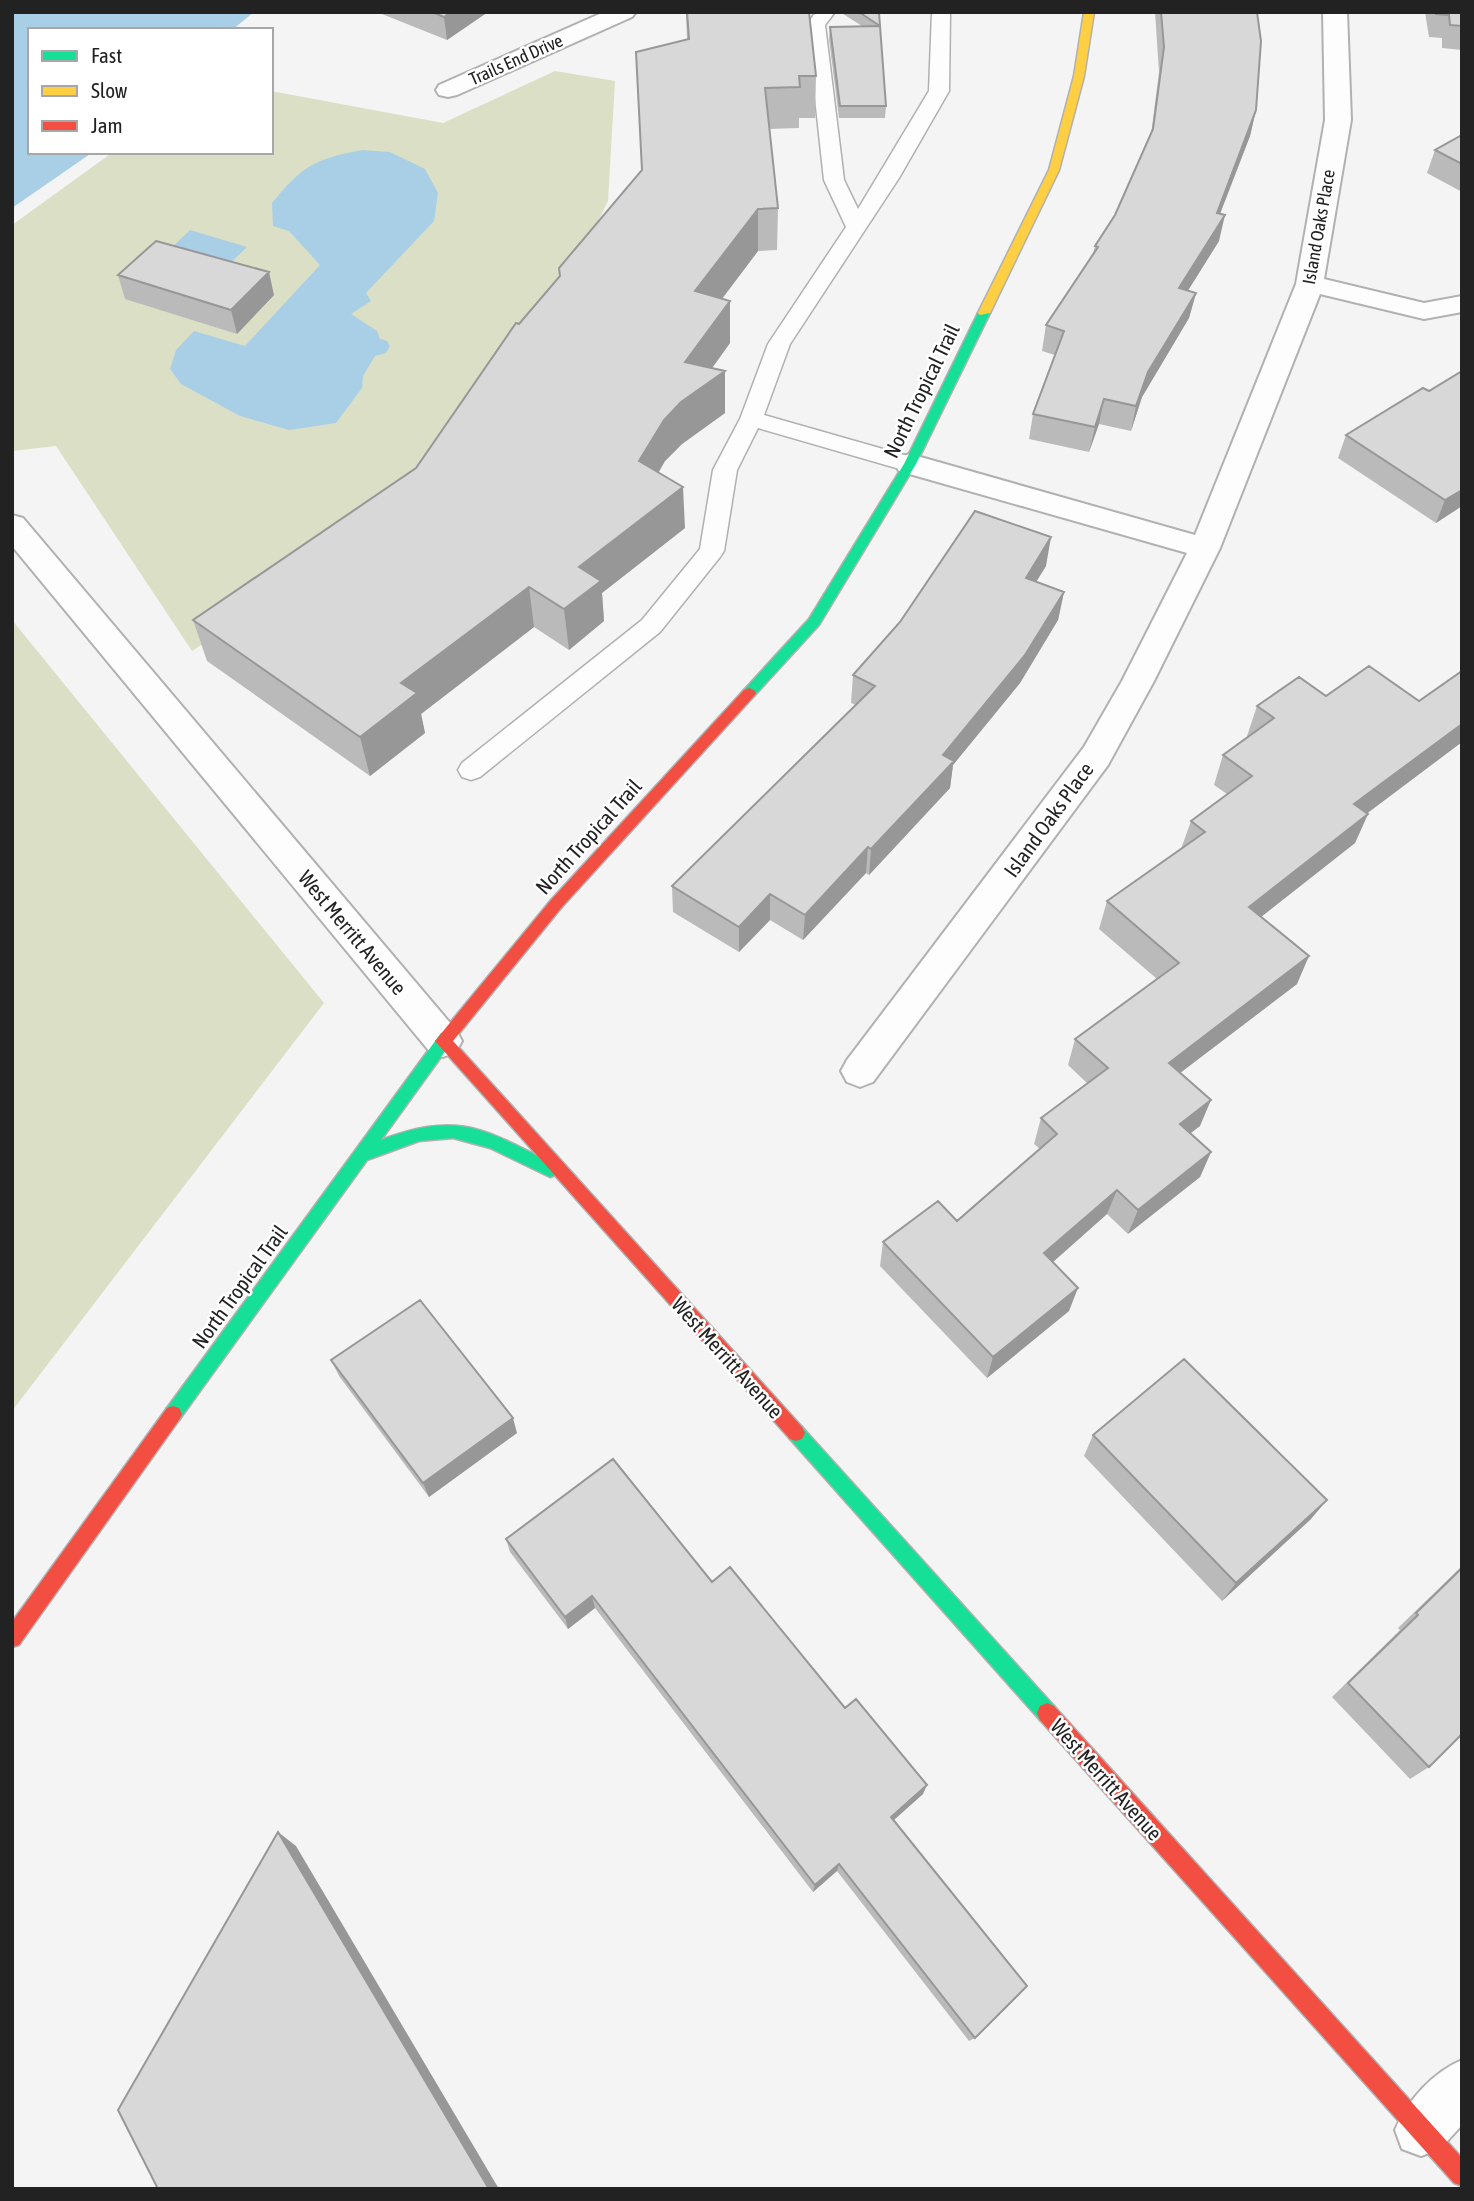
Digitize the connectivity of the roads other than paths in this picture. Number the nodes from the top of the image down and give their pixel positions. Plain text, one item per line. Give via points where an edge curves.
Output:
1 (624, 12) edge
2 (826, 12) edge
3 (941, 12) edge
4 (1089, 12) edge
5 (1335, 12) edge
6 (448, 90) dead end
7 (856, 227) junction
8 (1310, 284) junction
9 (1462, 304) edge
10 (751, 419) junction
11 (910, 464) junction
12 (12, 525) edge
13 (1205, 548) junction
14 (471, 770) dead end
15 (443, 1041) junction
16 (860, 1072) dead end
17 (361, 1156) junction
18 (564, 1177) junction
19 (12, 1638) edge
20 (1462, 2086) edge
21 (1421, 2130) junction
22 (1462, 2175) edge

1 - 6 street, Trails End Drive
2 - 7 lane via 816,24 834,180
3 - 7 lane via 939,90
4 - 11 street, North Tropical Trail via 1079,76 1054,170
5 - 8 street, Island Oaks Place via 1338,120
7 - 10 lane via 779,344
8 - 9 street via 1424,311
8 - 13 street, Island Oaks Place
10 - 11 lane
10 - 14 lane via 725,470 712,551 651,626
11 - 13 street
11 - 15 street, North Tropical Trail via 814,622 556,904
12 - 15 street, West Merritt Avenue
13 - 16 street, Island Oaks Place via 1096,756
15 - 17 street, North Tropical Trail
15 - 18 street, West Merritt Avenue
17 - 18 street via 418,1135 450,1131 490,1143
17 - 19 street, North Tropical Trail
18 - 21 street, West Merritt Avenue
20 - 21 street
21 - 22 street, West Merritt Avenue

